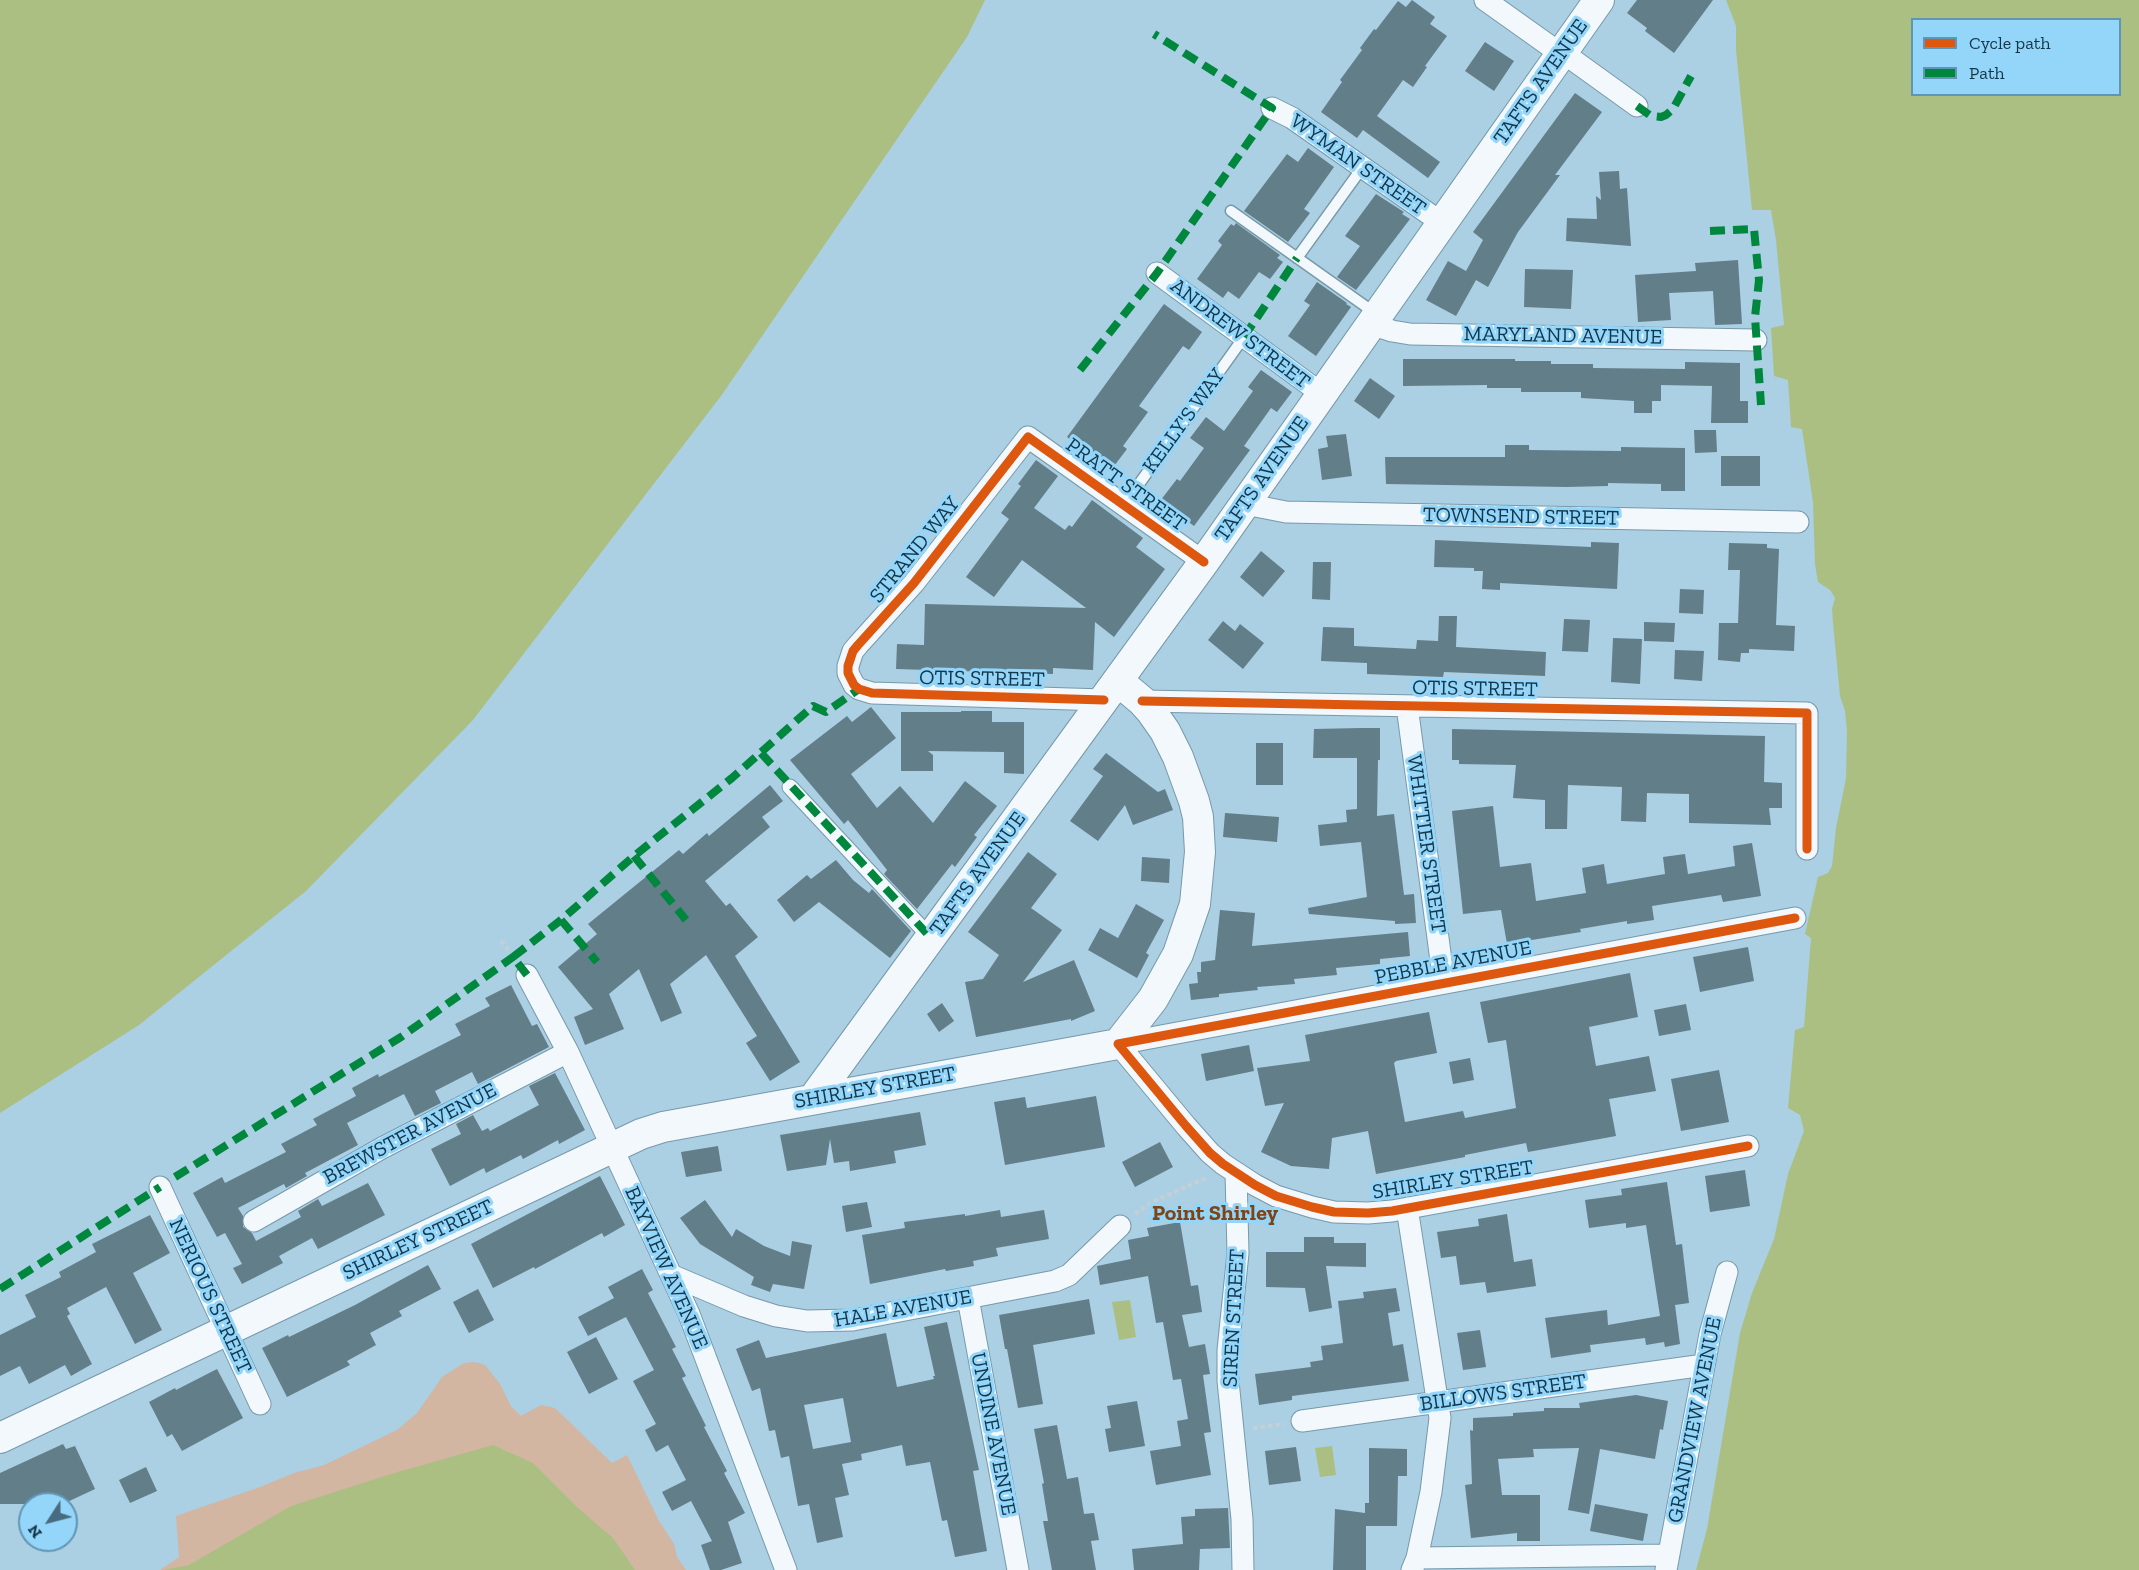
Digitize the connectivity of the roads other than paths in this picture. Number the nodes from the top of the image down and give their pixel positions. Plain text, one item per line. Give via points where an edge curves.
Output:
1 (1485, 0) edge
2 (1599, 0) edge
3 (1562, 53) junction
4 (1637, 106) dead end
5 (1272, 108) dead end
6 (1362, 168) junction
7 (1231, 211) dead end
8 (1442, 223) junction
9 (1297, 258) junction
10 (1157, 273) dead end
11 (1374, 320) junction
12 (1244, 337) junction
13 (1756, 340) dead end
14 (1322, 394) junction
15 (1028, 437) joint
16 (1245, 504) junction
17 (1124, 506) junction
18 (1798, 522) dead end
19 (1204, 562) junction
20 (859, 689) joint
21 (1111, 691) junction
22 (1142, 701) junction
23 (1407, 706) junction
24 (790, 787) dead end
25 (1807, 849) dead end
26 (1795, 918) dead end
27 (931, 938) junction
28 (527, 975) dead end
29 (1444, 983) junction
30 (1118, 1044) junction
31 (568, 1052) junction
32 (813, 1100) junction
33 (1748, 1146) dead end
34 (611, 1147) junction
35 (1236, 1173) junction
36 (160, 1187) dead end
37 (1407, 1208) junction
38 (255, 1221) dead end
39 (1120, 1226) road end
40 (1727, 1272) dead end
41 (671, 1275) junction
42 (968, 1298) junction
43 (225, 1331) junction
44 (1704, 1365) junction
45 (1439, 1402) junction
46 (260, 1404) dead end
47 (1302, 1421) dead end
48 (0, 1438) edge
49 (1668, 1563) edge
50 (1414, 1564) edge
51 (786, 1570) edge
52 (1018, 1570) edge
53 (1243, 1570) edge

1 - 3 street
2 - 3 main road, TAFTS AVENUE
3 - 4 street
3 - 8 main road, TAFTS AVENUE
5 - 6 street, WYMAN STREET
6 - 8 street, WYMAN STREET
6 - 9 lane
7 - 9 lane
8 - 11 main road, TAFTS AVENUE
9 - 11 lane
10 - 12 street, ANDREW STREET
11 - 13 street, MARYLAND AVENUE via 1392,331 1410,334
11 - 14 main road, TAFTS AVENUE
12 - 14 street, ANDREW STREET
12 - 17 lane, KELLY'S WAY
14 - 16 main road, TAFTS AVENUE
15 - 17 street, PRATT STREET
15 - 20 street, STRAND WAY via 914,583 853,651 849,673
16 - 18 street, TOWNSEND STREET via 1287,512
16 - 19 main road, TAFTS AVENUE
17 - 19 street, PRATT STREET
19 - 21 main road, TAFTS AVENUE
20 - 21 street, OTIS STREET via 896,695
21 - 22 main road
21 - 27 main road, TAFTS AVENUE
22 - 23 street, OTIS STREET
22 - 30 main road via 1165,731 1190,785 1198,817 1200,869 1190,922 1171,969
23 - 25 street, OTIS STREET via 1807,713
23 - 29 street, WHITTIER STREET
24 - 27 street
26 - 29 street, PEBBLE AVENUE
27 - 32 main road, TAFTS AVENUE
28 - 31 street, BAYVIEW AVENUE
29 - 30 street, PEBBLE AVENUE
30 - 32 main road, SHIRLEY STREET
30 - 35 street, SHIRLEY STREET via 1203,1146
31 - 34 street, BAYVIEW AVENUE
31 - 38 street, BREWSTER AVENUE via 382,1148
32 - 34 main road, SHIRLEY STREET via 655,1129
33 - 37 street, SHIRLEY STREET
34 - 41 street, BAYVIEW AVENUE
34 - 43 main road, SHIRLEY STREET
35 - 37 street, SHIRLEY STREET via 1276,1196 1317,1208 1357,1213
35 - 53 street, SIREN STREET via 1238,1253 1228,1374
36 - 43 street, NERIOUS STREET
37 - 45 street
39 - 42 street, HALE AVENUE via 1062,1279
40 - 44 street, GRANDVIEW AVENUE
41 - 42 street, HALE AVENUE via 762,1312 807,1322 853,1320
41 - 51 street, BAYVIEW AVENUE via 702,1346
42 - 52 street, UNDINE AVENUE
43 - 46 street, NERIOUS STREET
43 - 48 main road, SHIRLEY STREET
44 - 45 street, BILLOWS STREET
44 - 49 street, GRANDVIEW AVENUE
45 - 47 street, BILLOWS STREET
45 - 50 street via 1434,1472
49 - 50 street

